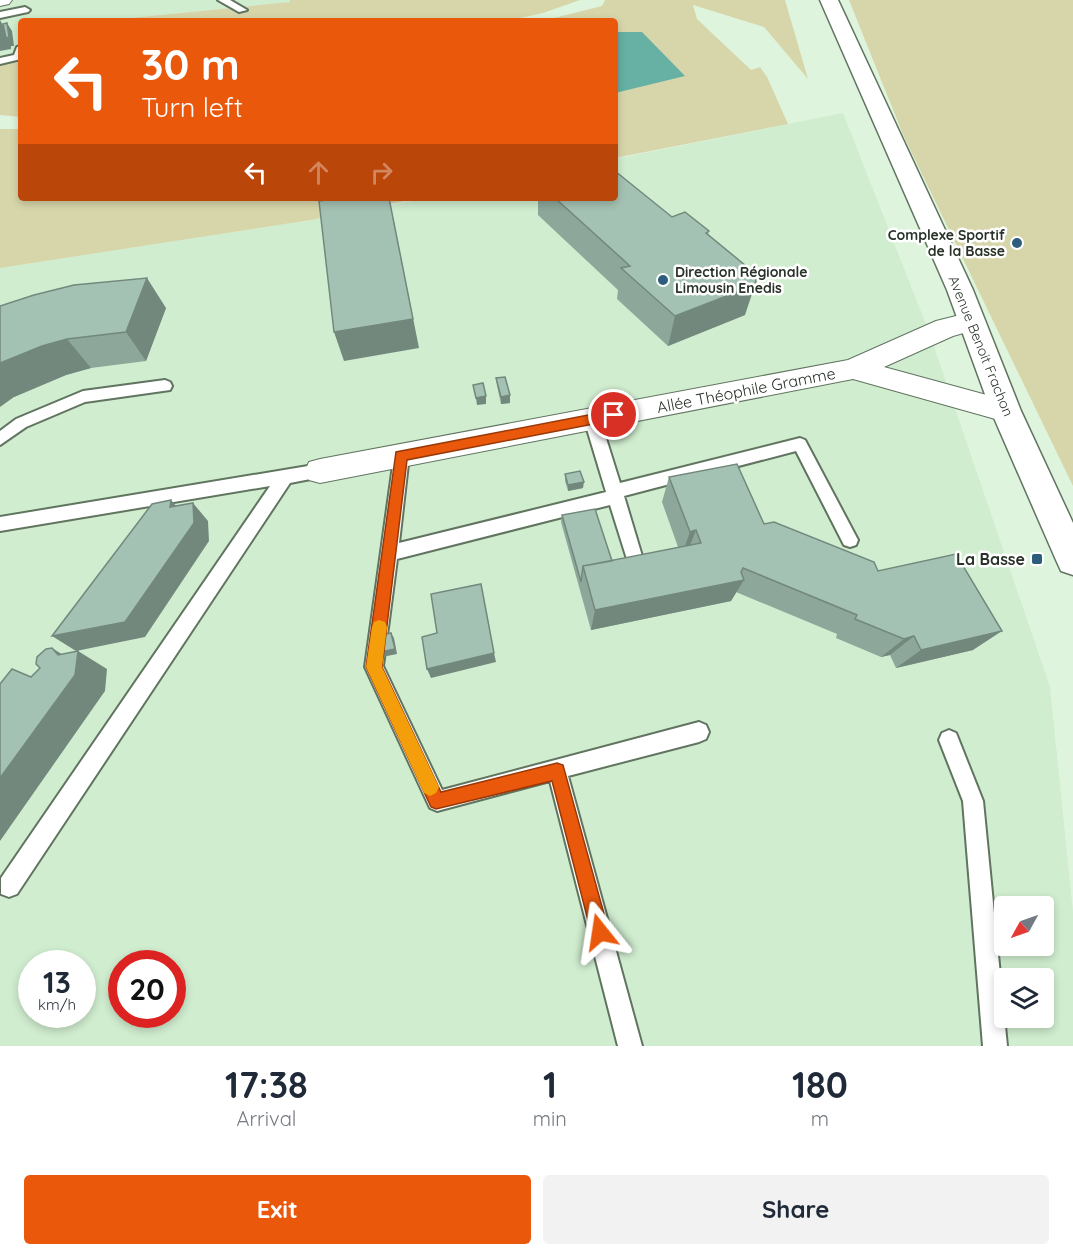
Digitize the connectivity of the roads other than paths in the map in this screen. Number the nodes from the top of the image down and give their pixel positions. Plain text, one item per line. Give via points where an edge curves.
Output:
1 (223, 0) edge
2 (829, 0) edge
3 (23, 5) edge
4 (242, 10) dead end
5 (0, 15) edge
6 (18, 57) edge
7 (0, 61) edge
8 (972, 321) junction
9 (853, 369) junction
10 (165, 386) dead end
11 (1006, 411) junction
12 (592, 419) junction
13 (0, 439) edge
14 (401, 456) junction
15 (320, 471) joint
16 (285, 477) junction
17 (616, 494) junction
18 (0, 524) edge
19 (850, 540) dead end
20 (389, 553) junction
21 (634, 556) edge
22 (1073, 560) edge
23 (699, 732) dead end
24 (950, 740) dead end
25 (557, 771) junction
26 (9, 886) dead end
27 (630, 1046) edge
28 (995, 1046) edge

1 - 4 lane
2 - 8 main road, Avenue Benoit Frachon
3 - 5 lane
6 - 7 lane
8 - 9 street, Allée Théophile Gramme via 945,328
8 - 11 main road, Avenue Benoit Frachon
9 - 11 street, Allée Théophile Gramme
9 - 12 street, Allée Théophile Gramme
10 - 13 lane via 83,397 21,423
11 - 22 main road, Avenue Benoit Frachon
12 - 14 street, Allée Théophile Gramme
12 - 17 lane
14 - 15 street, Allée Théophile Gramme
14 - 20 lane
15 - 16 lane
16 - 18 lane
16 - 26 lane
17 - 19 lane via 800,444
17 - 20 lane
17 - 21 lane
20 - 25 lane via 374,667 436,801
23 - 25 lane
24 - 28 lane via 973,801
25 - 27 lane

